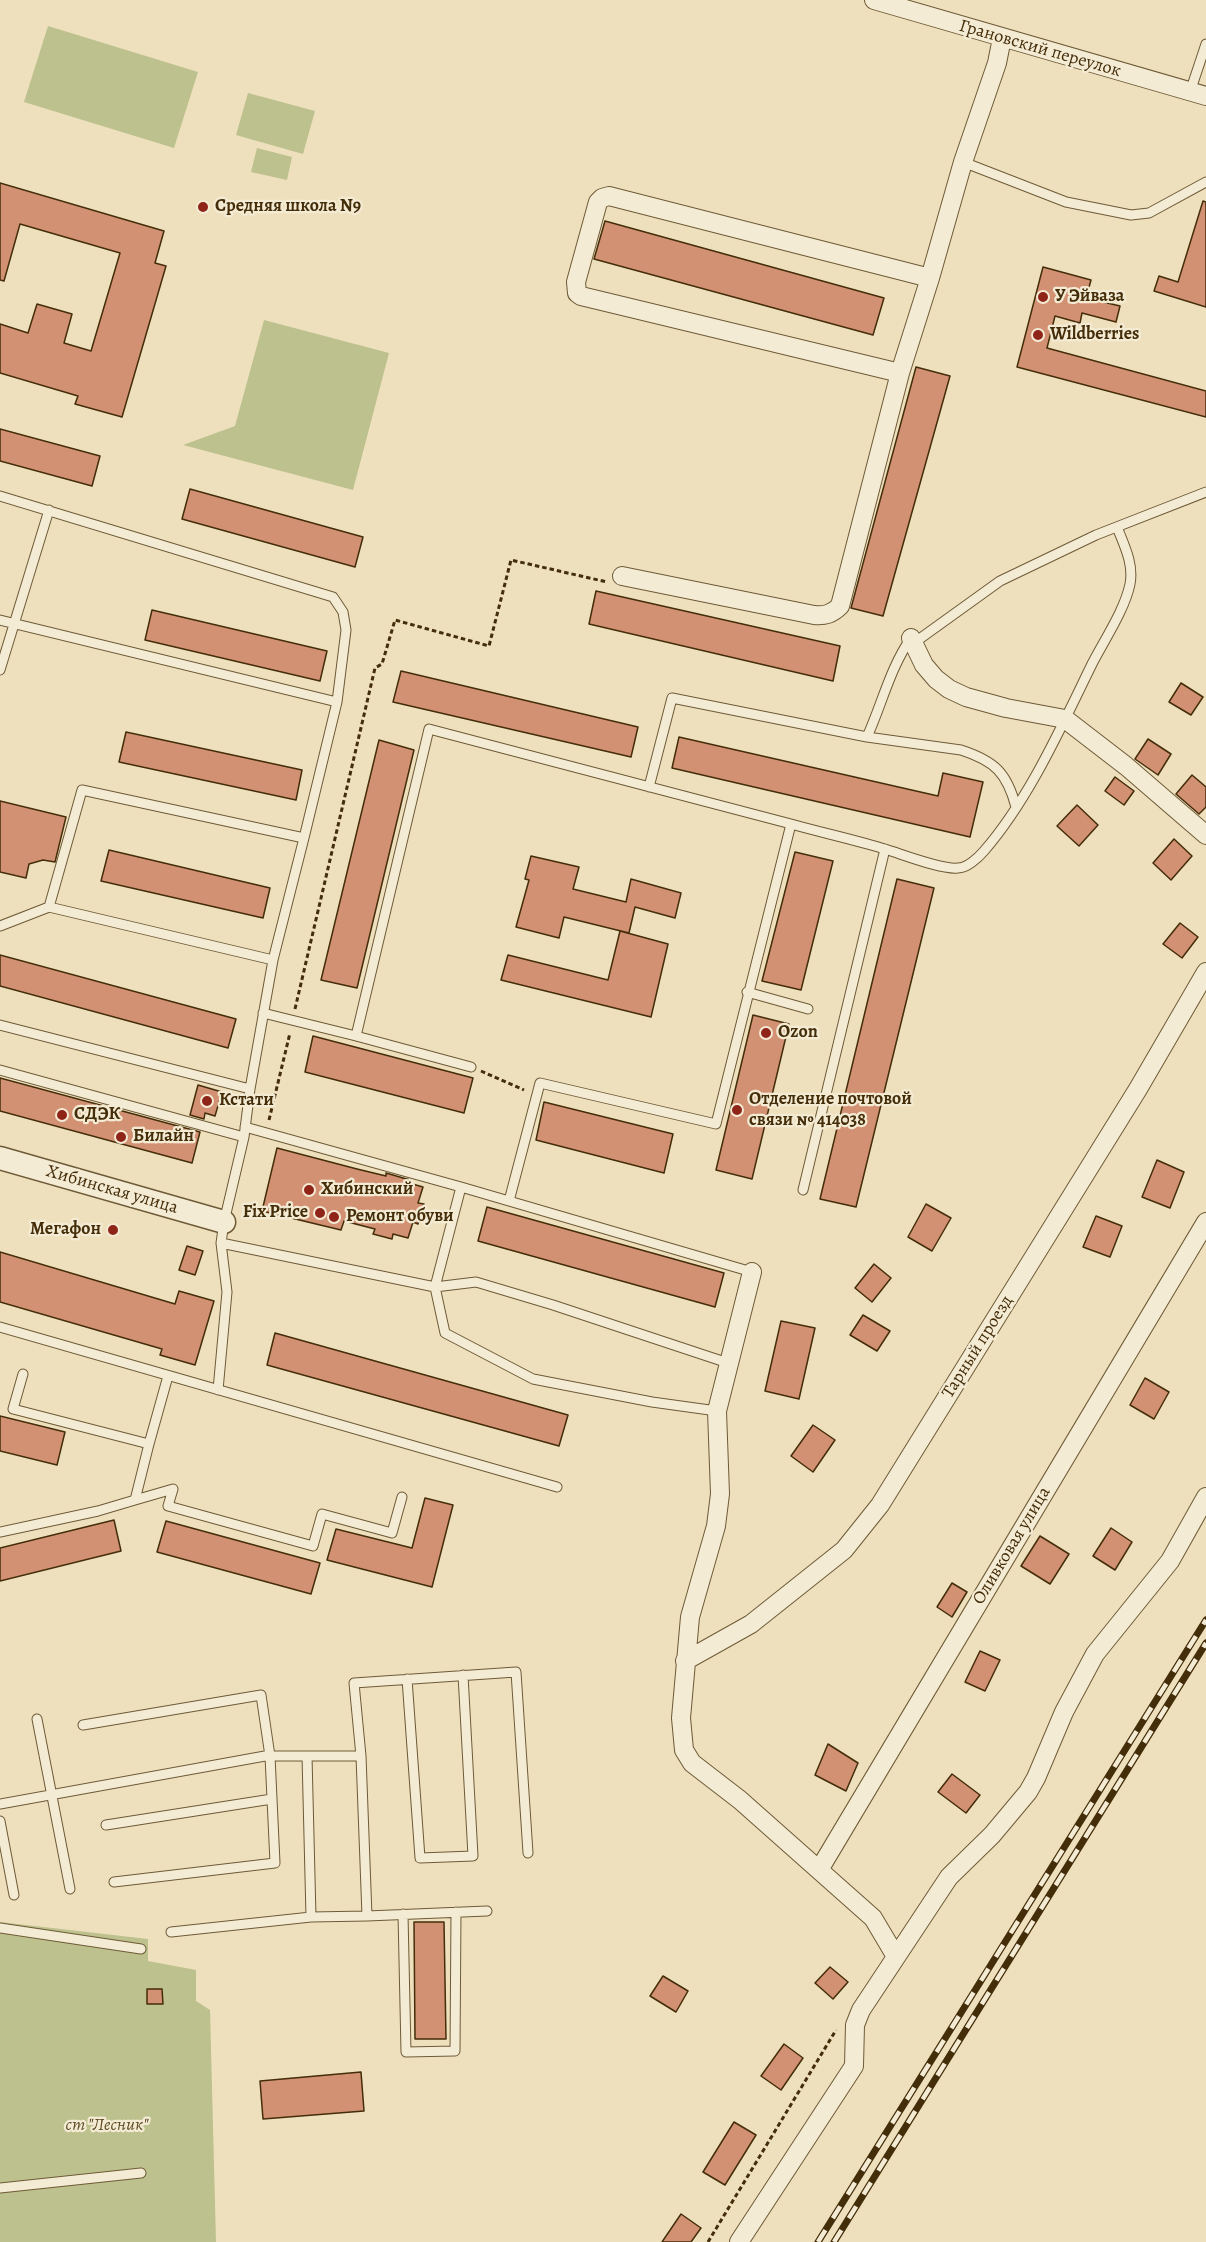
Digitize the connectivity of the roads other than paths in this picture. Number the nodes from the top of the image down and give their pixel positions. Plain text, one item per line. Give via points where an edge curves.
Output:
1 (874, 0) edge
2 (1002, 38) junction
3 (1206, 44) edge
4 (1198, 94) edge
5 (963, 162) junction
6 (1206, 182) edge
7 (930, 278) junction
8 (900, 373) junction
9 (1206, 492) edge
10 (0, 496) edge
11 (49, 510) junction
12 (1117, 527) junction
13 (622, 576) road end
14 (0, 620) edge
15 (15, 624) junction
16 (911, 638) junction
17 (0, 670) edge
18 (337, 702) junction
19 (1065, 719) junction
20 (867, 737) junction
21 (649, 787) junction
22 (1016, 807) junction
23 (791, 824) junction
24 (1206, 835) edge
25 (304, 838) junction
26 (885, 849) junction
27 (50, 908) junction
28 (0, 926) edge
29 (273, 960) junction
30 (1206, 972) edge
31 (747, 992) junction
32 (808, 1009) dead end
33 (263, 1013) junction
34 (0, 1025) edge
35 (356, 1036) junction
36 (471, 1067) road end
37 (0, 1070) edge
38 (250, 1089) junction
39 (244, 1132) junction
40 (0, 1158) edge
41 (461, 1187) junction
42 (803, 1190) dead end
43 (509, 1201) junction
44 (1206, 1222) edge
45 (222, 1233) junction
46 (752, 1272) joint
47 (435, 1287) junction
48 (0, 1327) edge
49 (728, 1363) junction
50 (23, 1374) dead end
51 (168, 1376) junction
52 (218, 1390) junction
53 (717, 1411) junction
54 (149, 1444) junction
55 (557, 1487) dead end
56 (402, 1497) dead end
57 (1206, 1497) edge
58 (135, 1500) junction
59 (0, 1532) edge
60 (685, 1661) junction
61 (463, 1675) junction
62 (407, 1679) junction
63 (37, 1719) dead end
64 (83, 1725) dead end
65 (270, 1756) junction
66 (307, 1756) junction
67 (361, 1756) junction
68 (52, 1794) junction
69 (272, 1799) junction
70 (0, 1804) edge
71 (0, 1821) edge
72 (106, 1825) dead end
73 (528, 1853) dead end
74 (819, 1870) junction
75 (114, 1882) dead end
76 (70, 1889) dead end
77 (14, 1895) dead end
78 (487, 1911) dead end
79 (456, 1912) junction
80 (403, 1914) junction
81 (367, 1916) junction
82 (311, 1917) junction
83 (0, 1928) edge
84 (171, 1932) dead end
85 (141, 1949) dead end
86 (895, 1955) junction
87 (141, 2173) dead end
88 (0, 2188) edge
89 (739, 2242) edge

1 - 2 street, Грановский переулок
2 - 4 street, Грановский переулок
2 - 5 street
3 - 4 lane
5 - 6 lane via 1066,202 1131,215 1149,213
5 - 7 street
7 - 8 street
7 - 8 street via 615,197 602,198 596,208 576,282 581,296
8 - 13 street via 836,611 814,615
9 - 12 lane
10 - 11 lane
11 - 15 lane
11 - 18 lane via 333,597 346,621
12 - 16 lane via 1000,581 918,640
12 - 19 lane via 1130,559 1130,585
14 - 15 lane
15 - 17 lane
15 - 18 lane
16 - 19 street via 924,665 949,689 1006,708
16 - 20 lane via 891,673
18 - 25 lane
19 - 22 lane
19 - 24 street
20 - 21 lane via 672,698
20 - 22 lane via 971,753 1002,773
21 - 23 lane
21 - 35 lane via 429,729
22 - 26 lane via 984,852 958,868
23 - 26 lane
23 - 31 lane
25 - 27 lane via 82,790
25 - 29 lane
26 - 42 lane
27 - 28 lane
27 - 29 lane
29 - 33 lane
30 - 60 street, Тарный проезд via 1138,1089 880,1505 844,1550 751,1624
31 - 32 lane
31 - 43 lane via 716,1124 540,1083
33 - 35 lane
33 - 38 lane
34 - 38 lane
35 - 36 lane
37 - 39 lane
38 - 39 lane
39 - 41 lane via 266,1133
39 - 45 lane
40 - 45 street, Хибинская улица
41 - 43 lane
41 - 47 lane
43 - 46 lane
44 - 74 street, Оливковая улица
45 - 47 lane
45 - 52 lane via 227,1292
46 - 49 street
47 - 49 lane via 476,1282
47 - 53 lane via 446,1333 533,1379
48 - 51 lane
49 - 53 street
50 - 54 lane via 13,1409
51 - 52 lane
51 - 54 lane
52 - 55 lane
53 - 60 street via 720,1494 709,1555 690,1617
54 - 58 lane
56 - 58 lane via 392,1533 322,1514 313,1546 168,1506 173,1489
57 - 86 street via 1170,1561 1095,1654 1028,1792 949,1877
58 - 59 lane
60 - 74 street via 681,1734 684,1750 692,1762
61 - 62 lane
61 - 62 lane via 473,1856 420,1858
61 - 73 lane via 516,1671
62 - 67 lane via 354,1683
63 - 68 lane
64 - 65 lane via 261,1695
65 - 66 lane
65 - 68 lane
65 - 69 lane
66 - 67 lane
66 - 82 lane
67 - 81 lane
68 - 70 lane
68 - 76 lane
69 - 72 lane
69 - 75 lane via 275,1863
71 - 77 lane
74 - 86 street via 873,1918
78 - 79 lane
79 - 80 lane
79 - 80 lane via 455,2051 406,2052
80 - 81 lane
81 - 82 lane
82 - 84 lane
83 - 85 lane
86 - 89 street via 855,2025 855,2066
87 - 88 lane

